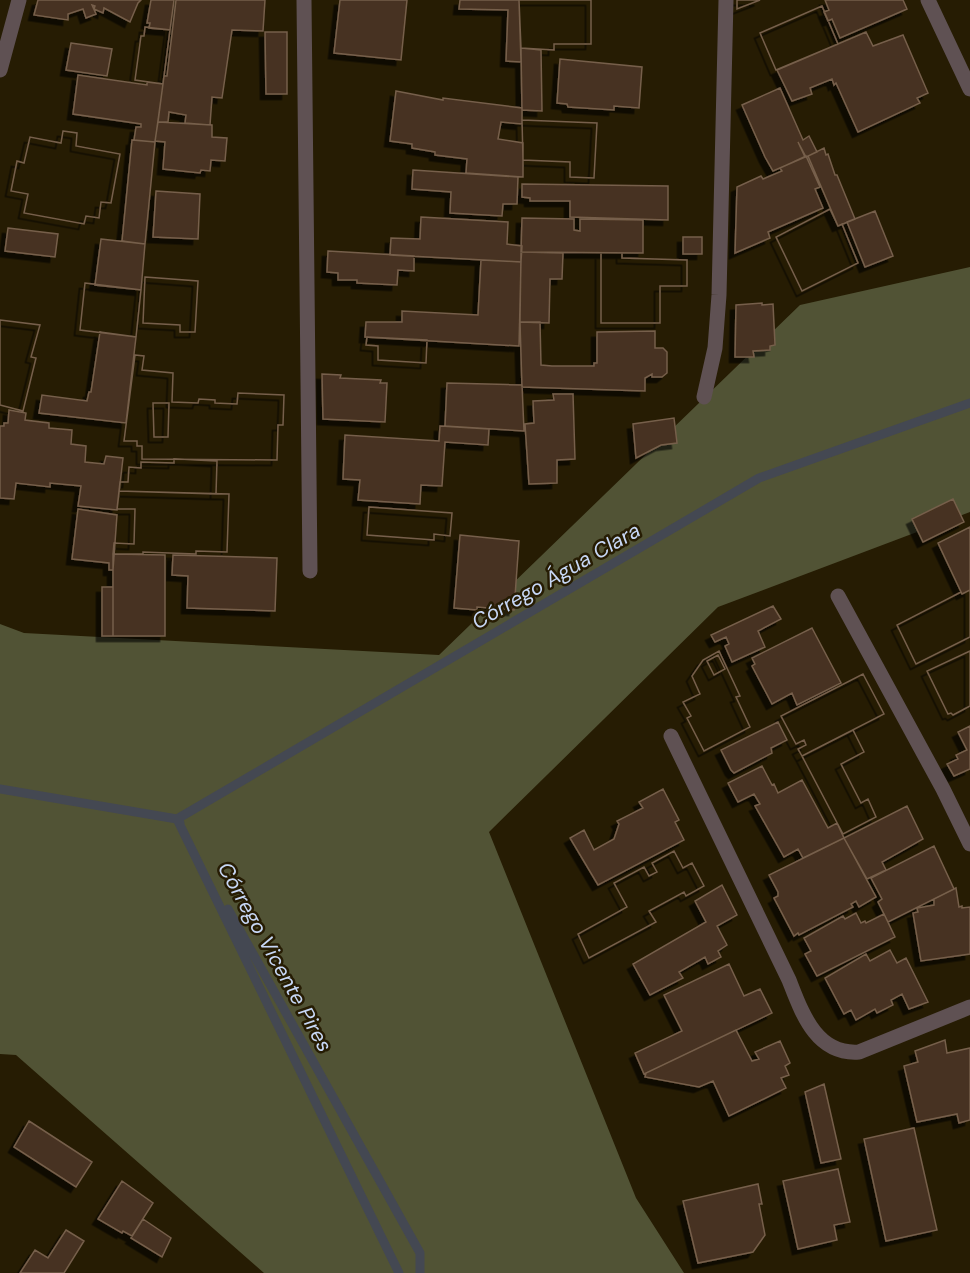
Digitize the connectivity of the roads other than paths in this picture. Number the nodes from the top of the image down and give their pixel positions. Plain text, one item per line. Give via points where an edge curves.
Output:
1 (19, 0) edge
2 (304, 0) edge
3 (726, 0) edge
4 (928, 0) edge
5 (0, 70) edge
6 (970, 89) edge
7 (704, 397) dead end
8 (310, 571) dead end
9 (838, 596) dead end
10 (671, 736) dead end
11 (970, 844) edge
12 (970, 1007) edge

1 - 5 street
2 - 8 street
3 - 7 street via 718,295 715,348
4 - 6 street
9 - 11 street
10 - 12 street via 800,1007 825,1043 840,1051 858,1052

